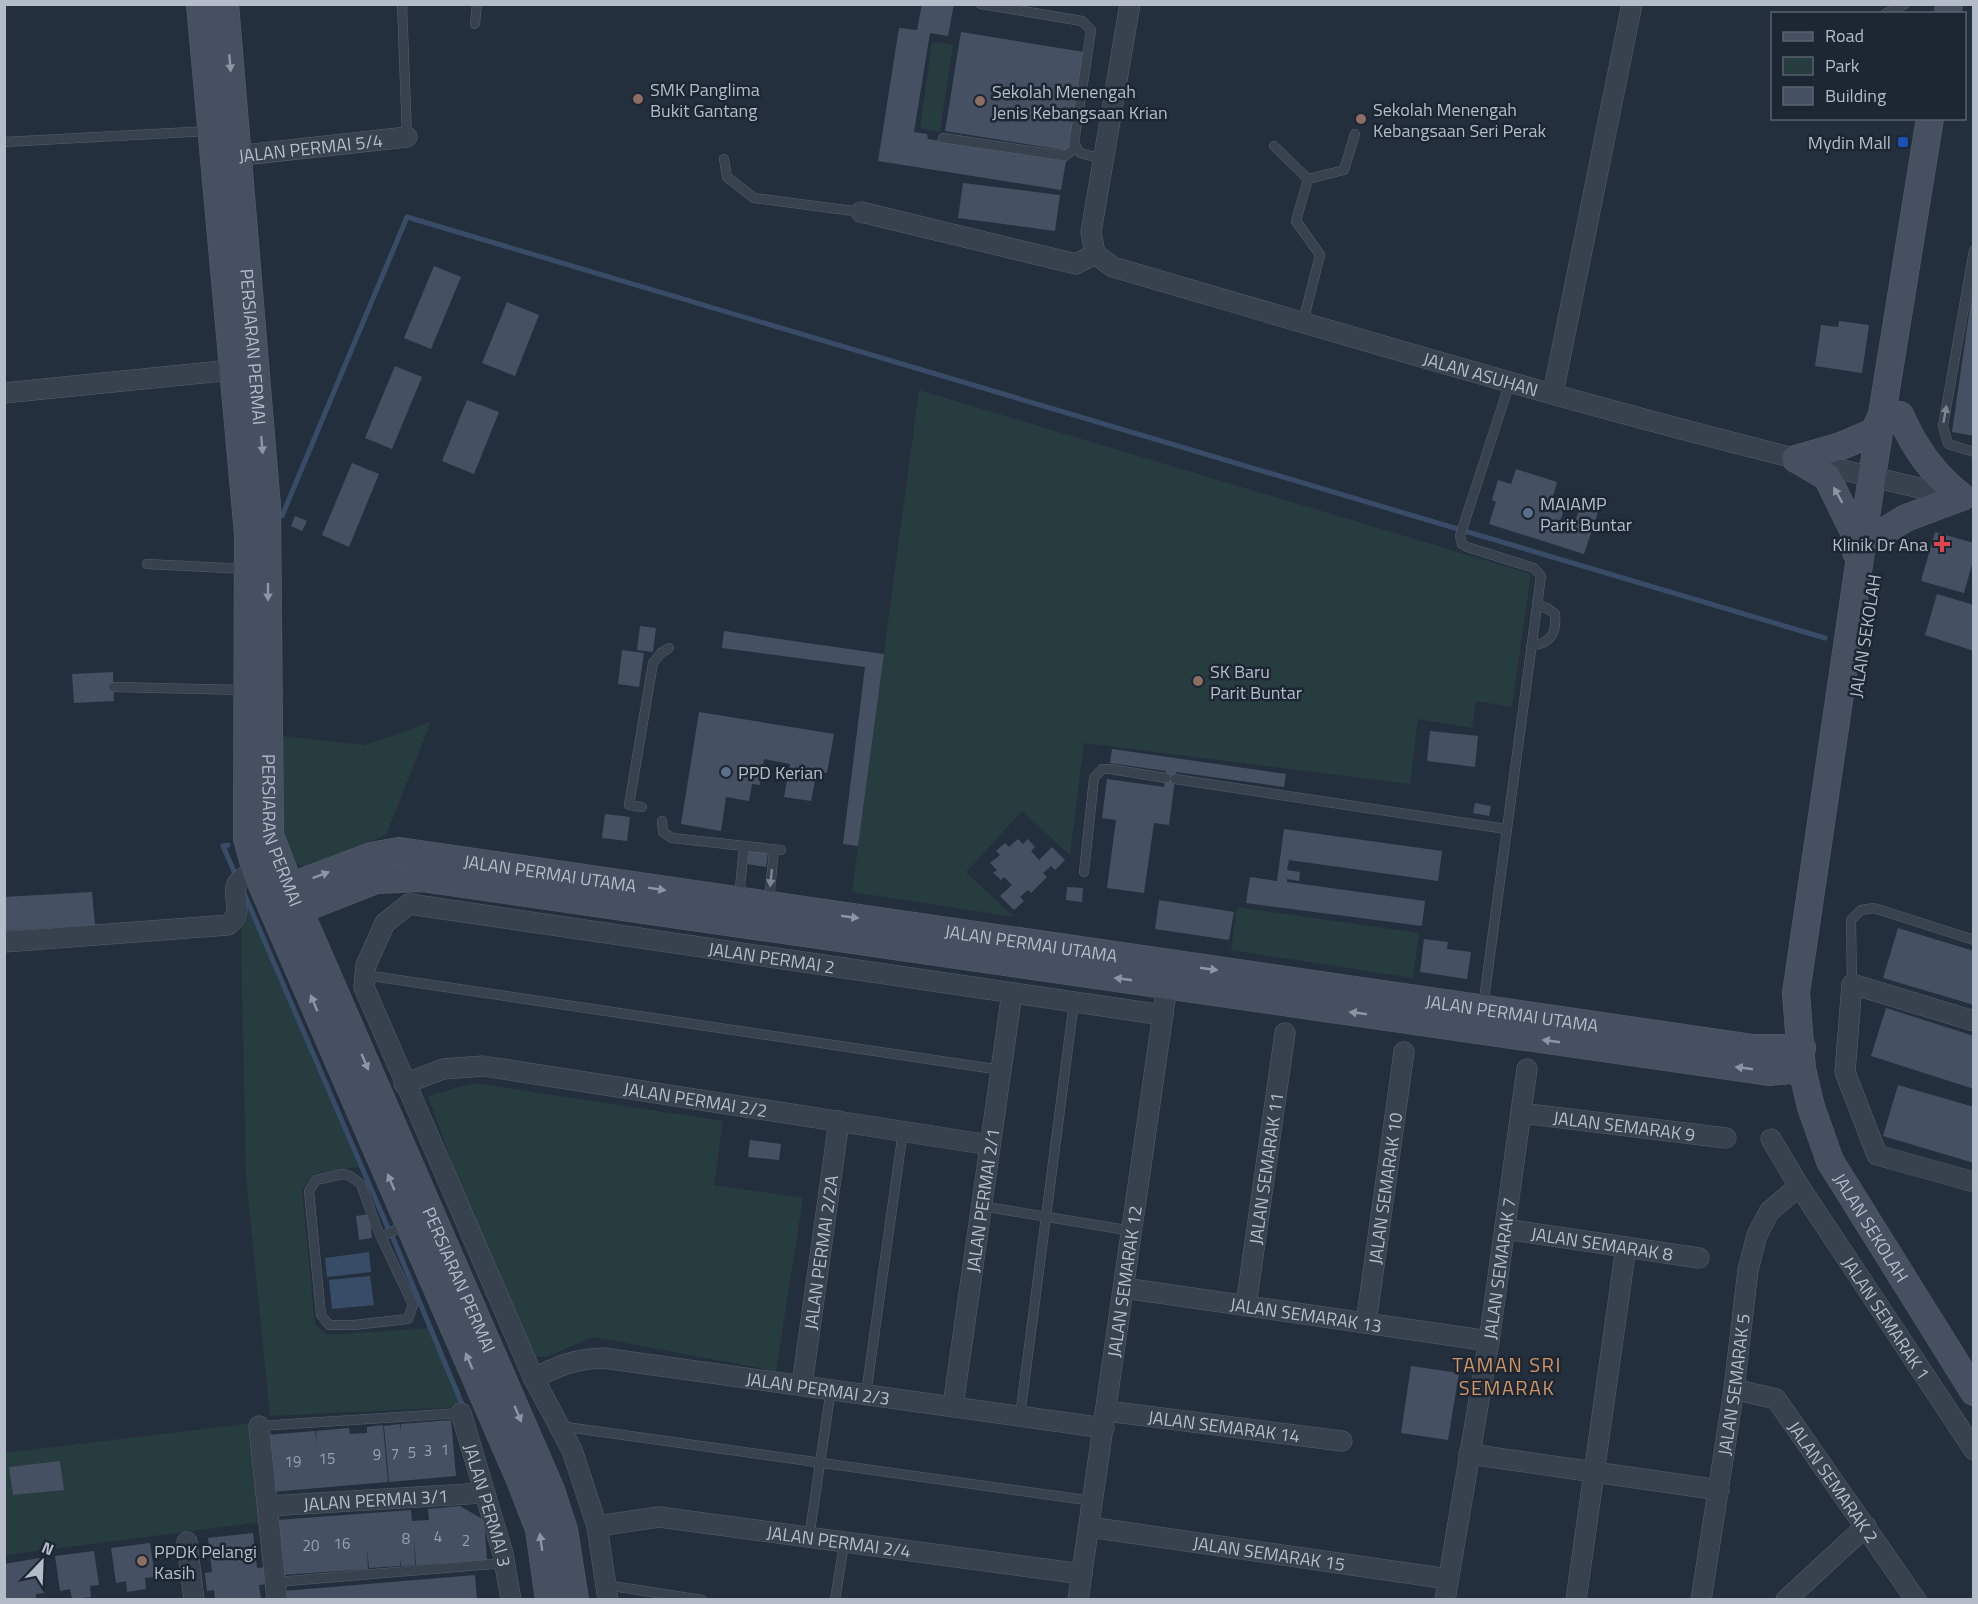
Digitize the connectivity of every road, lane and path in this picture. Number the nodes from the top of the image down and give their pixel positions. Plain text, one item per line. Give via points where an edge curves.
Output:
1 (402, 4) edge
2 (477, 4) edge
3 (981, 4) edge
4 (1130, 4) edge
5 (1632, 4) edge
6 (1905, 4) edge
7 (213, 5) edge
8 (1889, 12) edge
9 (476, 24) dead end
10 (1930, 120) edge
11 (1948, 120) edge
12 (210, 131) junction
13 (1355, 135) dead end
14 (407, 137) joint
15 (943, 138) dead end
16 (4, 142) edge
17 (1274, 146) dead end
18 (1075, 148) junction
19 (225, 157) junction
20 (724, 159) dead end
21 (1103, 159) junction
22 (1308, 179) junction
23 (861, 212) joint
24 (1974, 250) edge
25 (1095, 254) junction
26 (1303, 322) junction
27 (232, 370) junction
28 (1510, 382) junction
29 (4, 393) edge
30 (1553, 393) junction
31 (1891, 415) junction
32 (1974, 452) edge
33 (1796, 459) junction
34 (1881, 479) junction
35 (1968, 498) edge
36 (1881, 533) junction
37 (147, 564) dead end
38 (247, 569) junction
39 (1858, 571) junction
40 (1537, 606) junction
41 (1532, 646) junction
42 (669, 648) dead end
43 (113, 687) dead end
44 (245, 690) junction
45 (642, 807) dead end
46 (662, 821) dead end
47 (1506, 829) junction
48 (744, 846) junction
49 (256, 870) junction
50 (1084, 872) dead end
51 (283, 903) junction
52 (723, 906) junction
53 (768, 906) junction
54 (1974, 940) edge
55 (4, 942) edge
56 (710, 948) junction
57 (1168, 974) junction
58 (365, 975) junction
59 (1852, 984) junction
60 (1012, 993) junction
61 (1796, 993) junction
62 (1074, 1002) junction
63 (1162, 1015) junction
64 (1482, 1020) junction
65 (1974, 1021) edge
66 (1285, 1033) dead end
67 (1753, 1048) junction
68 (1404, 1052) dead end
69 (1802, 1059) junction
70 (1527, 1069) dead end
71 (1001, 1070) junction
72 (404, 1084) junction
73 (1521, 1113) junction
74 (839, 1121) junction
75 (903, 1131) junction
76 (1726, 1138) dead end
77 (1771, 1139) dead end
78 (990, 1145) junction
79 (1974, 1182) edge
80 (1798, 1186) junction
81 (981, 1206) junction
82 (1048, 1217) junction
83 (409, 1223) junction
84 (1505, 1230) junction
85 (1132, 1231) junction
86 (381, 1237) junction
87 (1626, 1247) junction
88 (1699, 1258) dead end
89 (1124, 1288) junction
90 (1246, 1305) junction
91 (1366, 1323) junction
92 (1489, 1341) junction
93 (534, 1379) junction
94 (802, 1385) junction
95 (831, 1389) junction
96 (1734, 1389) junction
97 (1974, 1392) edge
98 (866, 1394) junction
99 (952, 1406) junction
100 (461, 1413) joint
101 (1020, 1416) junction
102 (1106, 1419) junction
103 (260, 1426) joint
104 (559, 1426) junction
105 (1342, 1440) dead end
106 (1974, 1450) edge
107 (1469, 1454) junction
108 (819, 1464) junction
109 (1594, 1472) junction
110 (1719, 1490) junction
111 (484, 1493) junction
112 (1093, 1501) junction
113 (268, 1506) junction
114 (597, 1526) junction
115 (1866, 1526) junction
116 (1089, 1527) junction
117 (808, 1539) junction
118 (187, 1542) dead end
119 (844, 1544) junction
120 (505, 1563) junction
121 (1082, 1574) junction
122 (1448, 1579) junction
123 (277, 1591) edge
124 (607, 1592) edge
125 (194, 1599) edge
126 (511, 1599) edge
127 (549, 1599) edge
128 (575, 1599) edge
129 (702, 1599) edge
130 (835, 1599) edge
131 (1078, 1599) edge
132 (1445, 1599) edge
133 (1576, 1599) edge
134 (1701, 1599) edge
135 (1786, 1599) edge
136 (1916, 1599) edge

1 - 14 lane
2 - 9 lane
3 - 18 lane via 1089,25
4 - 21 street
5 - 30 street
6 - 8 lane
7 - 12 street, PERSIARAN PERMAI
7 -> 19 street, PERSIARAN PERMAI
10 - 31 street, JALAN SEKOLAH
11 - 31 street, JALAN SEKOLAH
12 - 16 lane
12 - 19 street, PERSIARAN PERMAI
13 - 22 lane via 1344,170
14 - 19 street, JALAN PERMAI 5/4
15 - 18 lane via 1065,156
17 - 22 lane
18 - 21 lane via 1087,156
19 - 27 street, PERSIARAN PERMAI
19 -> 51 street, PERSIARAN PERMAI via 267,507 270,835
20 - 23 lane via 727,177 754,198
21 - 25 street via 1091,232
22 - 26 lane via 1296,221 1320,255
23 - 25 street via 1076,264
32 -> 24 lane via 1947,444 1943,426
25 - 26 street, JALAN ASUHAN via 1113,267
26 - 28 street, JALAN ASUHAN
27 - 29 street
27 - 38 street, PERSIARAN PERMAI via 248,534
28 - 30 street, JALAN ASUHAN
28 - 40 lane via 1461,532 1462,544 1534,568 1541,576
30 - 33 street, JALAN ASUHAN
31 - 33 street via 1874,432
31 - 34 street, JALAN SEKOLAH
31 - 35 street via 1939,479
33 - 34 street, JALAN ASUHAN
39 -> 33 street via 1854,532 1841,500 1827,477
34 - 35 street, JALAN ASUHAN
34 - 36 street, JALAN SEKOLAH
34 - 39 street, JALAN SEKOLAH
35 - 36 street via 1906,518
36 - 69 street, JALAN SEKOLAH
37 - 38 lane
38 - 44 street, PERSIARAN PERMAI
39 - 61 street, JALAN SEKOLAH
40 - 41 lane
40 - 41 lane via 1555,614 1556,626 1545,644
41 - 47 lane
42 - 45 lane via 653,663 647,698 629,805
43 - 44 lane
44 - 49 street, PERSIARAN PERMAI via 247,838
46 - 48 lane via 663,832 672,838
47 - 50 lane via 1102,769 1097,773
47 - 64 lane
48 - 52 lane
48 -> 53 lane via 778,850
49 - 51 street, PERSIARAN PERMAI
49 - 55 street via 236,882 237,911 235,920 228,925 120,929
51 - 52 street, JALAN PERMAI UTAMA via 370,856 399,851
83 -> 51 street, PERSIARAN PERMAI
51 -> 128 street, PERSIARAN PERMAI via 550,1490 564,1530
52 - 53 street, JALAN PERMAI UTAMA
52 - 56 street
57 -> 52 street, JALAN PERMAI UTAMA
53 -> 57 street, JALAN PERMAI UTAMA
54 - 59 lane via 1874,908 1861,910 1851,920
56 - 58 street, JALAN PERMAI 2 via 409,904 385,923
56 - 60 street, JALAN PERMAI 2
57 - 63 street, JALAN SEMARAK 12
57 - 64 street, JALAN PERMAI UTAMA
58 - 71 lane
58 - 72 street via 364,987
59 - 65 street
59 - 79 street via 1845,1072 1877,1155
60 - 62 street, JALAN PERMAI 2
60 - 71 street, JALAN PERMAI 2/1
61 - 67 street via 1789,1024
61 - 69 street, JALAN SEKOLAH
62 - 63 street, JALAN PERMAI 2
62 - 82 lane
63 - 85 street, JALAN SEMARAK 12
64 - 67 street, JALAN PERMAI UTAMA
69 -> 64 street, JALAN PERMAI UTAMA via 1769,1072
66 - 90 street, JALAN SEMARAK 11
67 - 69 street, JALAN PERMAI UTAMA
68 - 91 street, JALAN SEMARAK 10
69 - 97 street, JALAN SEKOLAH via 1810,1107 1830,1161
70 - 73 street, JALAN SEMARAK 7
71 - 78 street, JALAN PERMAI 2/1
72 - 74 street, JALAN PERMAI 2/2 via 443,1069 483,1066
72 - 93 street
73 - 76 street, JALAN SEMARAK 9
73 - 84 street, JALAN SEMARAK 7
74 - 75 street, JALAN PERMAI 2/2
74 - 94 street, JALAN PERMAI 2/2A
75 - 78 street, JALAN PERMAI 2/2
75 - 98 lane
77 - 80 street, JALAN SEMARAK 1
78 - 81 street, JALAN PERMAI 2/1
80 - 96 street, JALAN SEMARAK 5 via 1769,1212 1757,1235 1748,1270
80 - 106 street, JALAN SEMARAK 1
81 - 82 lane
81 - 99 street, JALAN PERMAI 2/1
82 - 85 lane
82 - 101 lane
83 - 86 lane
127 -> 83 street, PERSIARAN PERMAI via 539,1529
84 - 87 street, JALAN SEMARAK 8
84 - 92 street, JALAN SEMARAK 7
85 - 89 street, JALAN SEMARAK 12
86 - 86 lane via 357,1180 343,1174 321,1178 311,1185 321,1316 329,1325 408,1319 413,1305
87 - 88 street, JALAN SEMARAK 8
87 - 109 street
89 - 90 street, JALAN SEMARAK 13
89 - 102 street, JALAN SEMARAK 12
90 - 91 street, JALAN SEMARAK 13
91 - 92 street, JALAN SEMARAK 13
92 - 107 street, JALAN SEMARAK 7
93 - 94 street, JALAN PERMAI 2/3 via 557,1365 603,1358
93 - 104 street
94 - 95 street, JALAN PERMAI 2/3
95 - 98 street, JALAN PERMAI 2/3
95 - 108 lane
96 - 110 street, JALAN SEMARAK 5
96 - 115 street, JALAN SEMARAK 2 via 1776,1399
98 - 99 street, JALAN PERMAI 2/3
99 - 101 street, JALAN PERMAI 2/3
100 - 103 lane
100 - 111 street, JALAN PERMAI 3
101 - 102 street, JALAN PERMAI 2/3
102 - 105 street, JALAN SEMARAK 14
102 - 112 street, JALAN SEMARAK 12
103 - 113 street
104 - 108 lane
104 - 114 street via 572,1450
107 - 109 street
107 - 122 street, JALAN SEMARAK 7
108 - 112 lane
108 - 117 lane
109 - 110 street
109 - 133 street
110 - 134 street, JALAN SEMARAK 5
111 - 113 street, JALAN PERMAI 3/1
111 - 120 street, JALAN PERMAI 3
112 - 116 street, JALAN SEMARAK 12
113 - 123 street
114 - 117 street, JALAN PERMAI 2/4 via 659,1517
114 - 124 street
115 - 135 street
115 - 136 street, JALAN SEMARAK 2
116 - 121 street, JALAN SEMARAK 12
116 - 122 street, JALAN SEMARAK 15
117 - 119 street, JALAN PERMAI 2/4
118 - 125 street
119 - 121 street, JALAN PERMAI 2/4
119 - 130 lane
120 - 123 lane
120 - 126 street, JALAN PERMAI 3
121 - 131 street, JALAN SEMARAK 12
122 - 132 street, JALAN SEMARAK 7
124 - 129 lane

